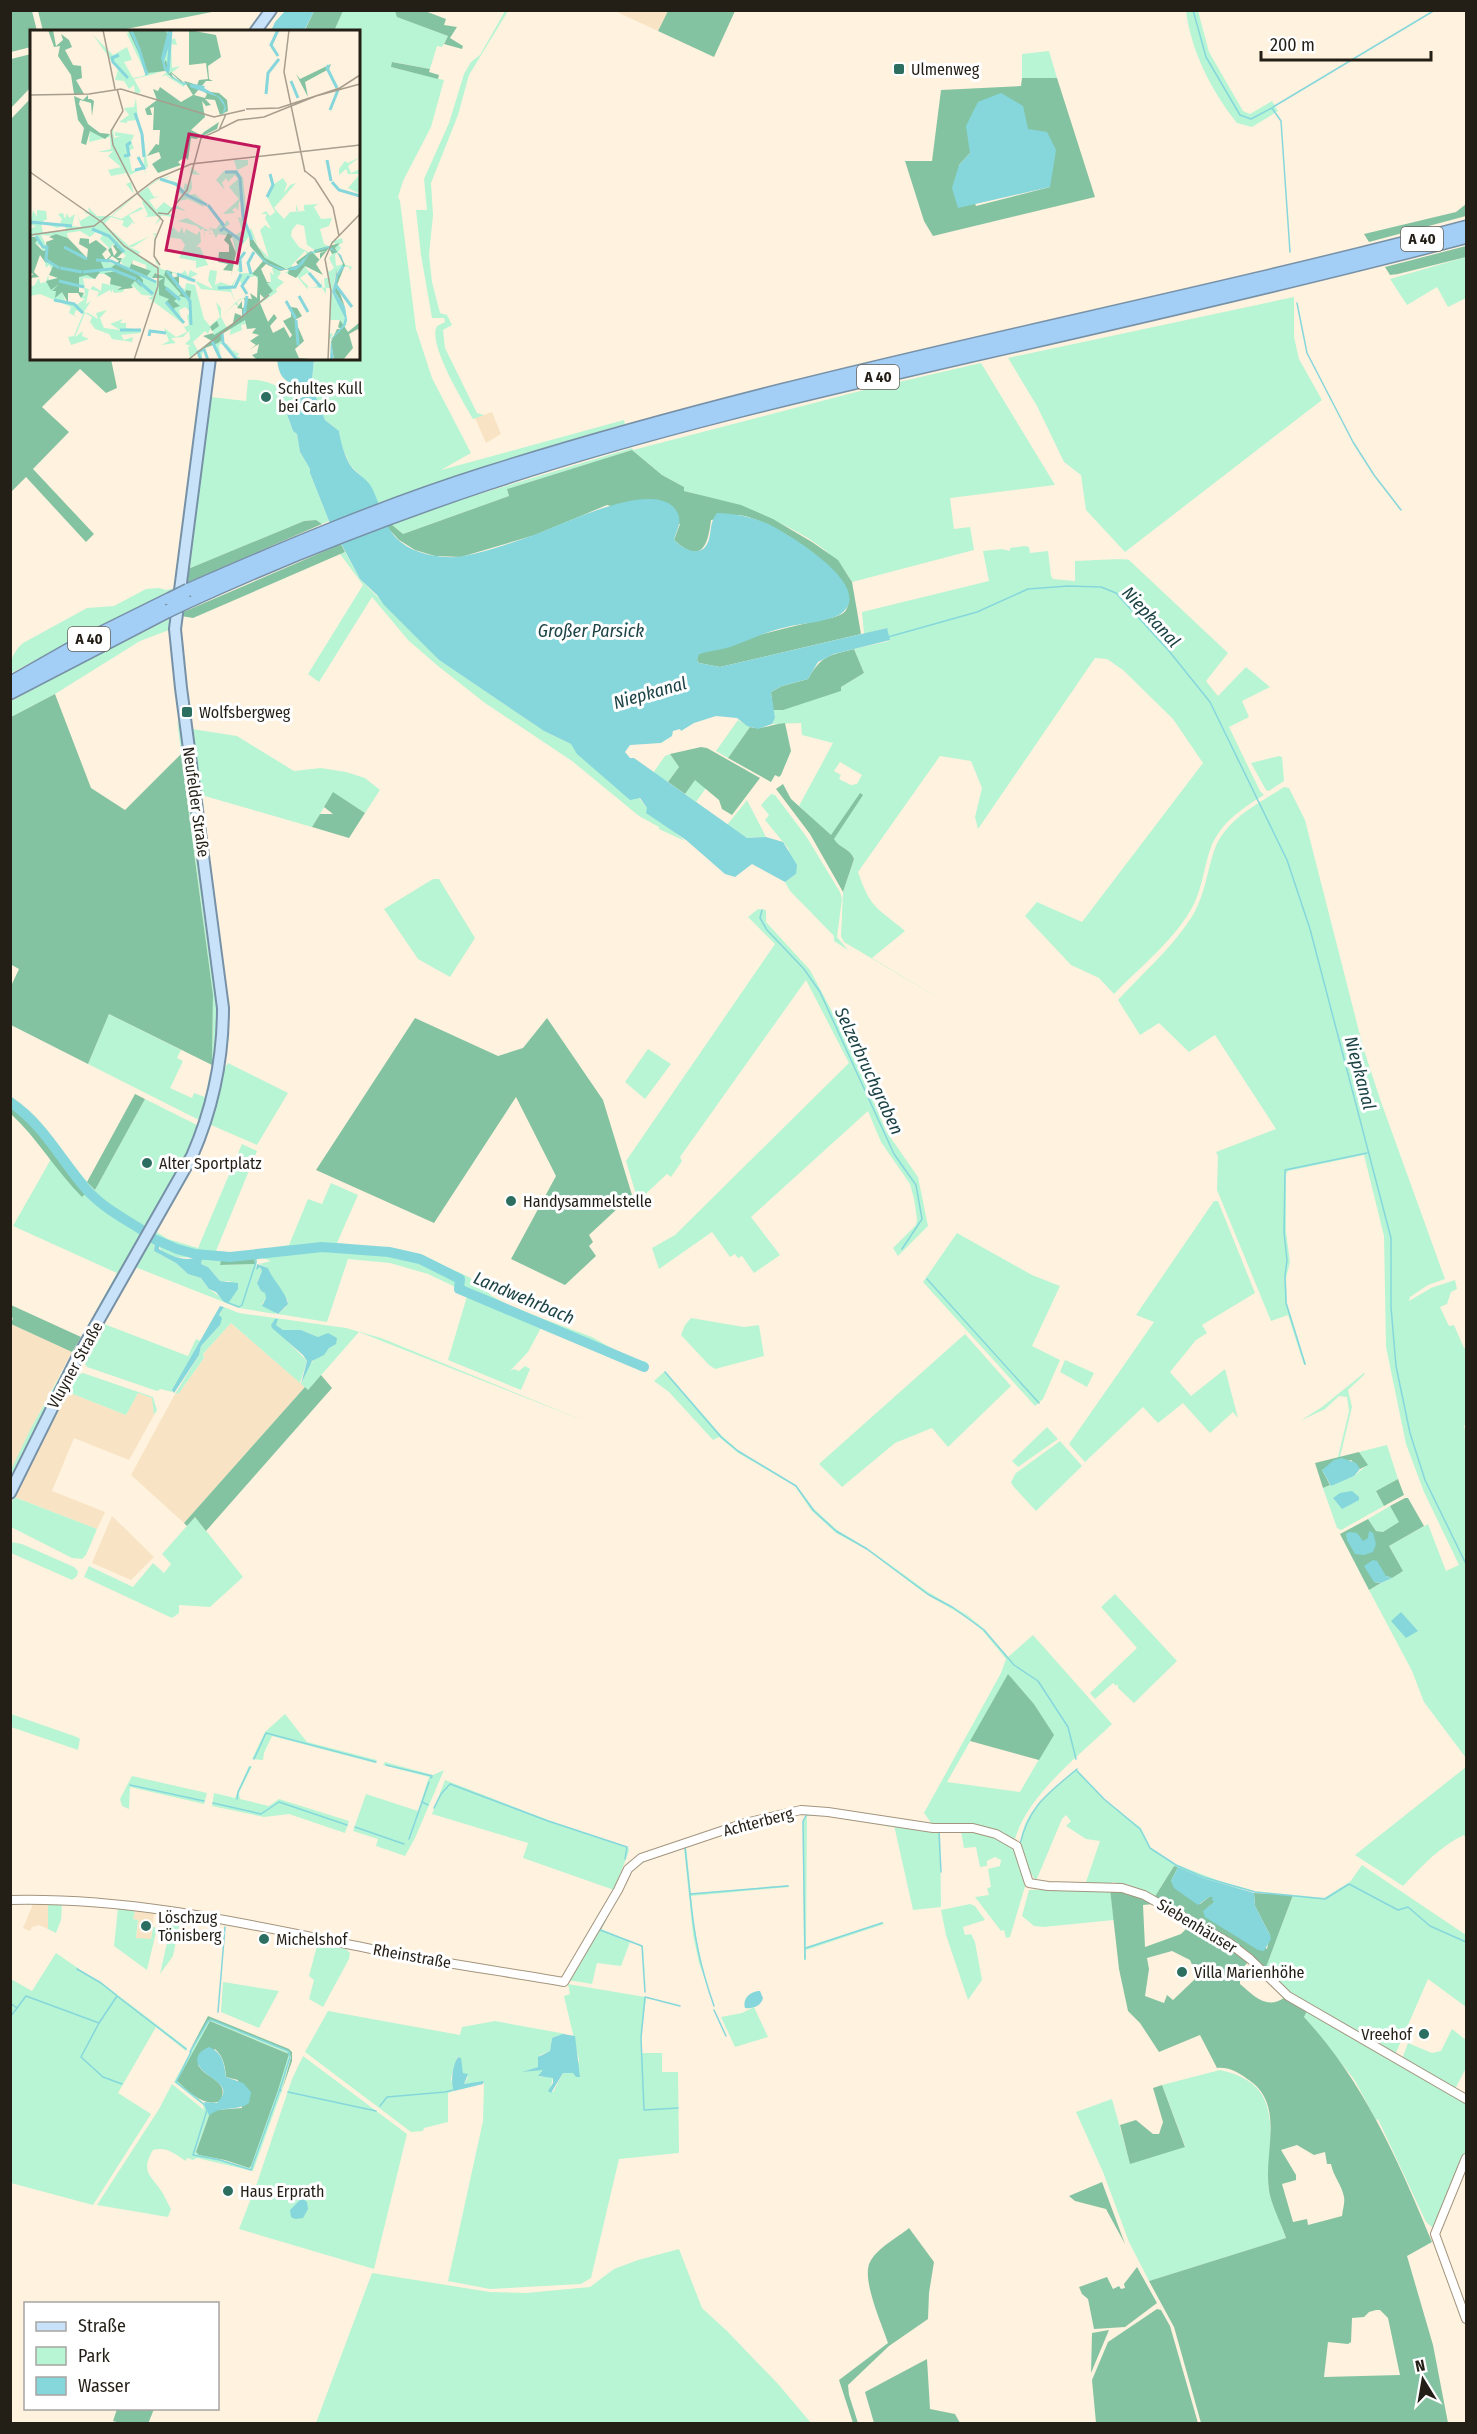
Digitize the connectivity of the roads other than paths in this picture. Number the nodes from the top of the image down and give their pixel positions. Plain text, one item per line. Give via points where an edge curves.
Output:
1 (270, 10) edge
2 (256, 30) edge
3 (1467, 226) edge
4 (1467, 237) edge
5 (1373, 256) junction
6 (210, 360) edge
7 (169, 605) junction
8 (10, 682) edge
9 (10, 693) edge
10 (147, 1236) joint
11 (10, 1493) edge
12 (1029, 1883) joint
13 (10, 1900) edge
14 (564, 1982) joint
15 (1467, 2099) edge
16 (1467, 2157) edge
17 (1467, 2319) edge

1 - 2 main road
3 - 5 highway, A 40
4 - 5 highway, A 40
5 - 7 highway, A 40, bridge via 696,422 391,511
6 - 10 main road, Neufelder Straße via 176,629 224,1008 223,1040 205,1126
7 - 8 highway, A 40 via 77,645
7 - 9 highway, A 40
10 - 11 main road, Vluyner Straße via 53,1403
12 - 14 street, Achterberg via 1017,1846 996,1834 973,1828 933,1828 801,1810 745,1823 641,1858 628,1869
12 - 15 street, Siebenhäuser via 1122,1888 1144,1895 1228,1942 1288,1996
13 - 14 street, Rheinstraße via 56,1899 148,1907
16 - 17 street via 1435,2234

